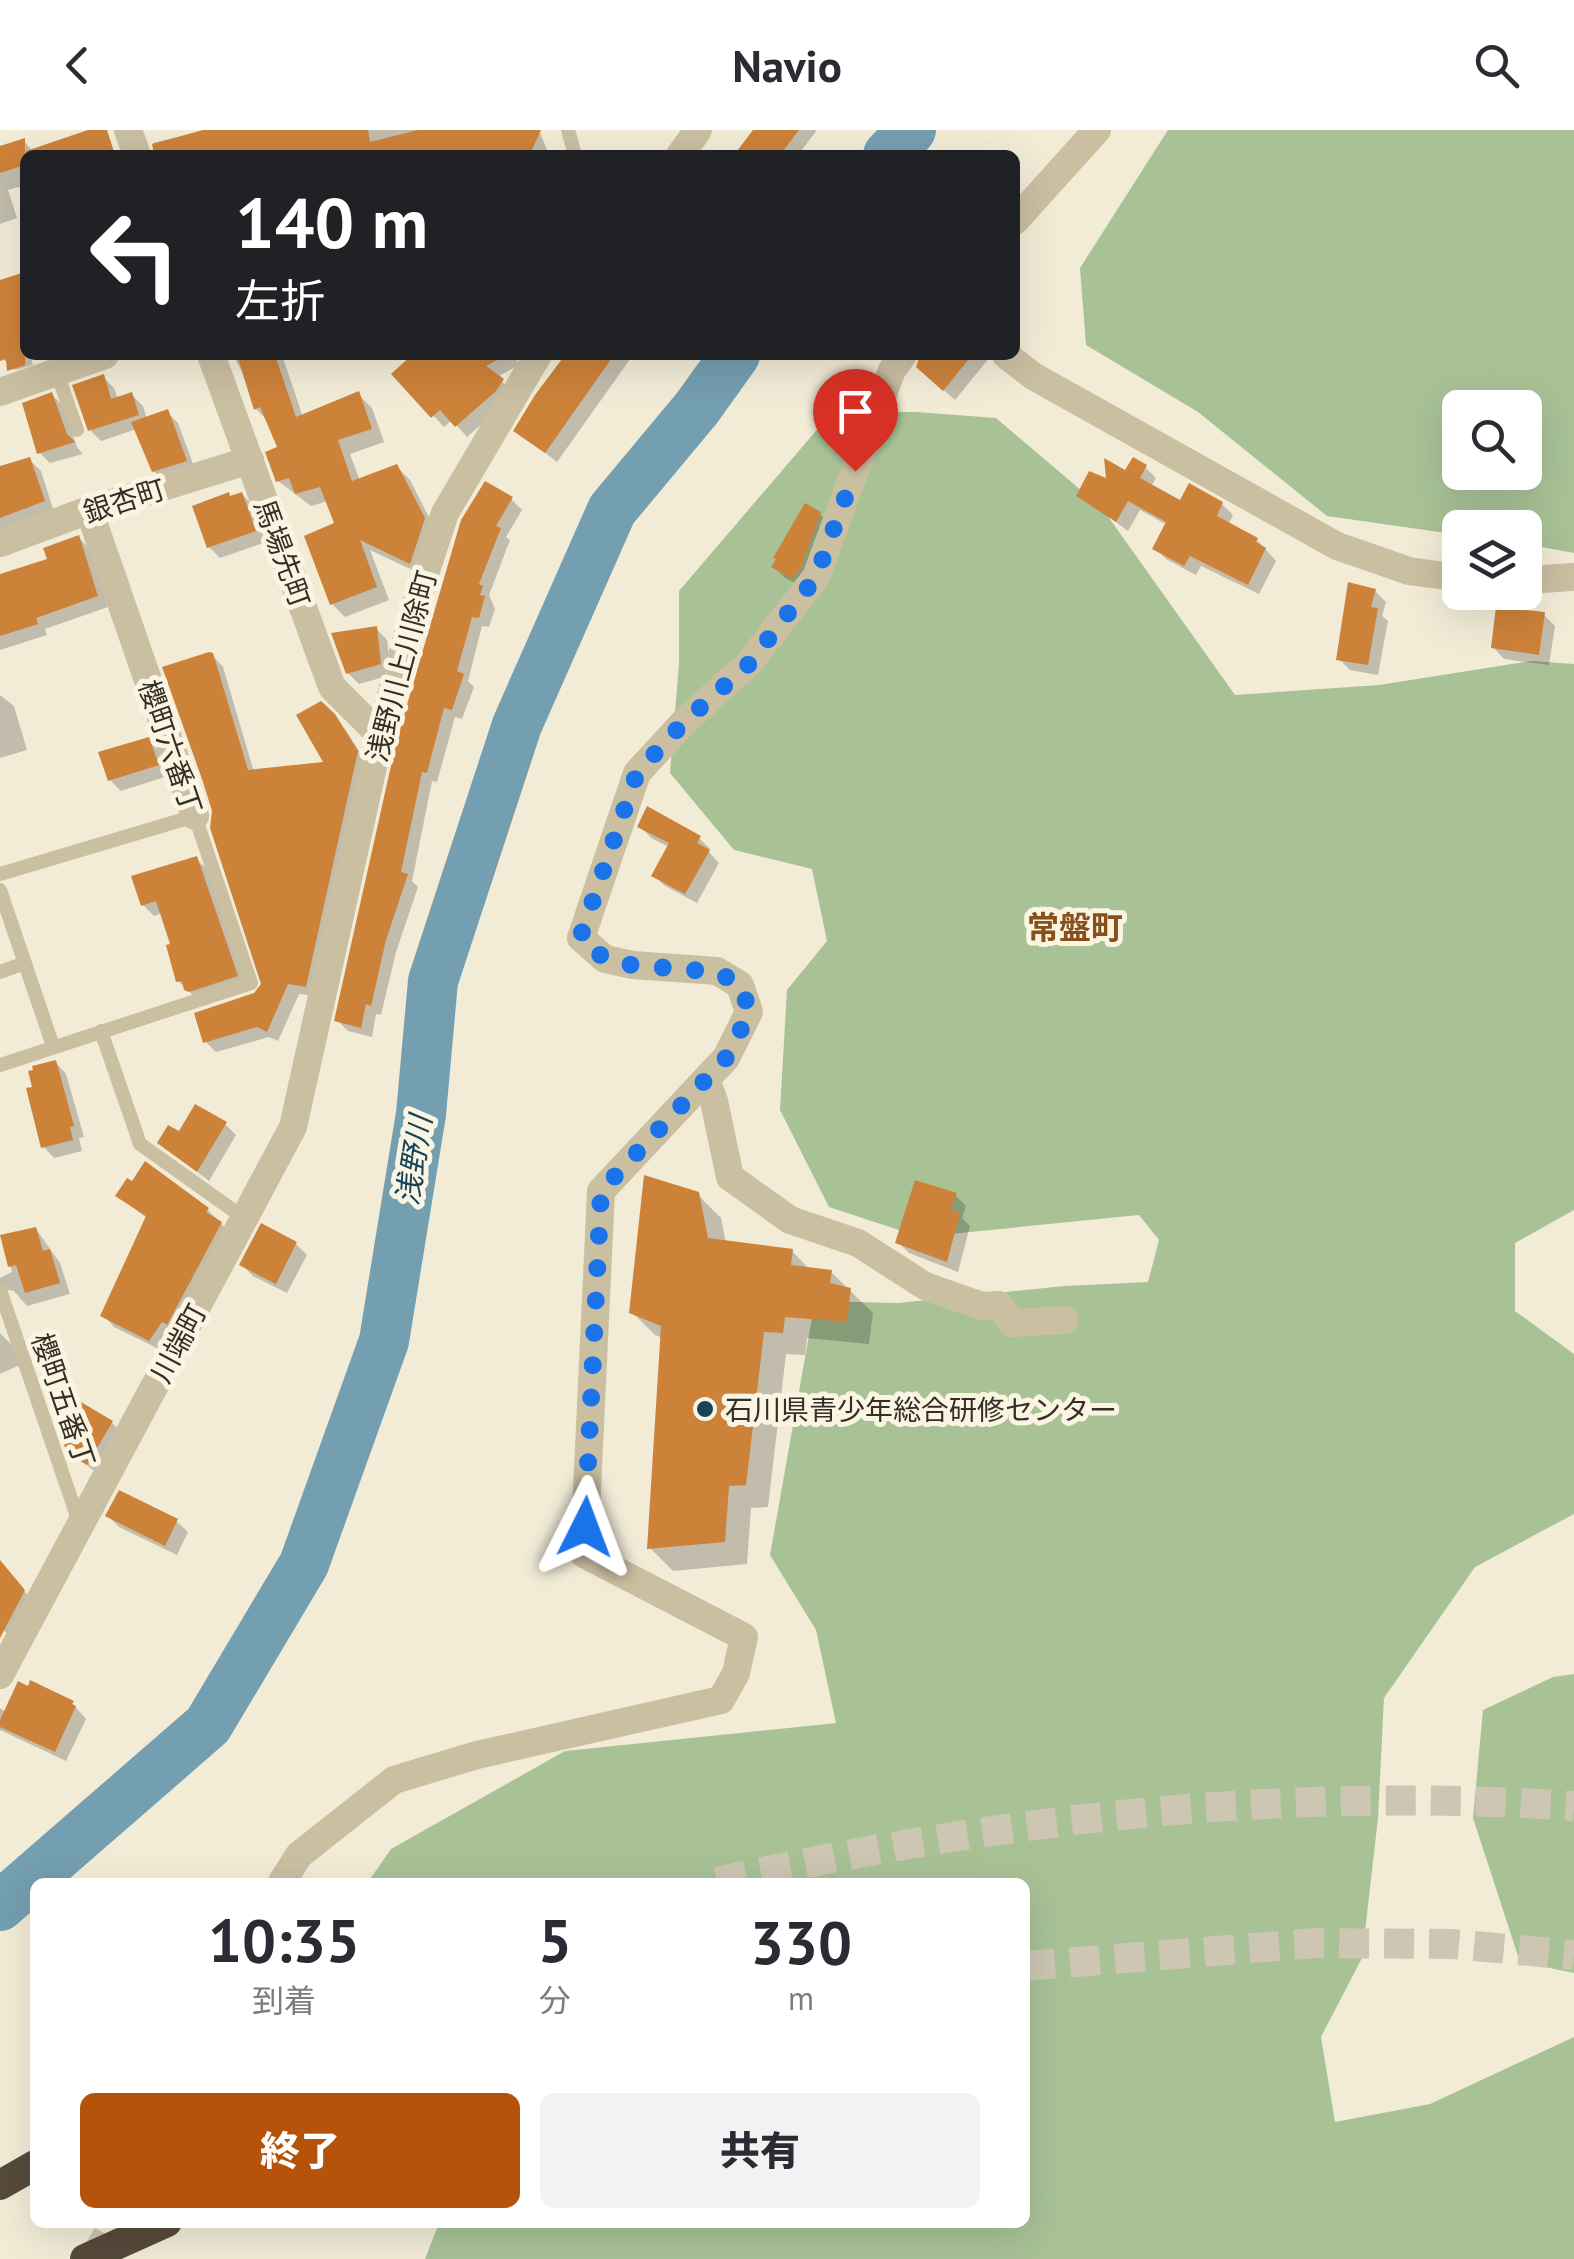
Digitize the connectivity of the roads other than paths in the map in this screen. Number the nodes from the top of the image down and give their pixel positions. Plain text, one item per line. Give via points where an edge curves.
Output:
1 (1097, 130) edge
2 (1020, 215) edge
3 (92, 360) edge
4 (213, 360) edge
5 (535, 360) edge
6 (889, 360) edge
7 (1013, 360) edge
8 (57, 373) junction
9 (0, 392) edge
10 (77, 430) dead end
11 (250, 460) junction
12 (89, 510) junction
13 (0, 543) edge
14 (1442, 576) edge
15 (1574, 576) edge
16 (1542, 579) edge
17 (380, 735) junction
18 (194, 816) junction
19 (0, 874) edge
20 (0, 890) edge
21 (24, 963) junction
22 (0, 972) edge
23 (320, 998) joint
24 (101, 1031) junction
25 (53, 1046) junction
26 (0, 1065) edge
27 (706, 1079) junction
28 (244, 1218) junction
29 (0, 1290) edge
30 (1064, 1320) dead end
31 (80, 1526) junction
32 (4, 1655) edge
33 (285, 1878) edge
34 (30, 2156) edge
35 (30, 2168) edge
36 (0, 2171) edge
37 (0, 2185) edge
38 (154, 2228) edge
39 (168, 2228) edge
40 (85, 2259) edge
41 (114, 2259) edge

1 - 2 street
3 - 8 street
4 - 11 street, 馬場先町
5 - 17 street, 浅野川上川除町 via 445,514
6 - 27 street via 816,577 749,664 637,773 580,938 605,959 717,972 740,985 750,1012 726,1058
7 - 14 street via 1338,546
8 - 9 street
8 - 10 lane
11 - 12 street, 銀杏町
11 - 17 street, 馬場先町 via 332,687
12 - 13 street, 銀杏町
12 - 18 street, 櫻町六番丁
15 - 16 street
17 - 23 street, 浅野川上川除町
18 - 19 lane
18 - 24 lane, 櫻町六番丁 via 251,984
20 - 21 lane
21 - 22 lane
21 - 25 lane
23 - 28 street, 川端町 via 293,1128
24 - 25 lane
24 - 28 lane via 140,1144
25 - 26 lane
27 - 30 street via 730,1176 790,1220 858,1243 925,1286 998,1305 1012,1323
27 - 33 street via 601,1191 584,1554 744,1637 722,1700 394,1780 300,1855
28 - 31 street, 川端町
29 - 31 lane, 櫻町五番丁
31 - 32 street, 川端町
34 - 36 highway
35 - 37 highway
38 - 40 highway
39 - 41 highway

